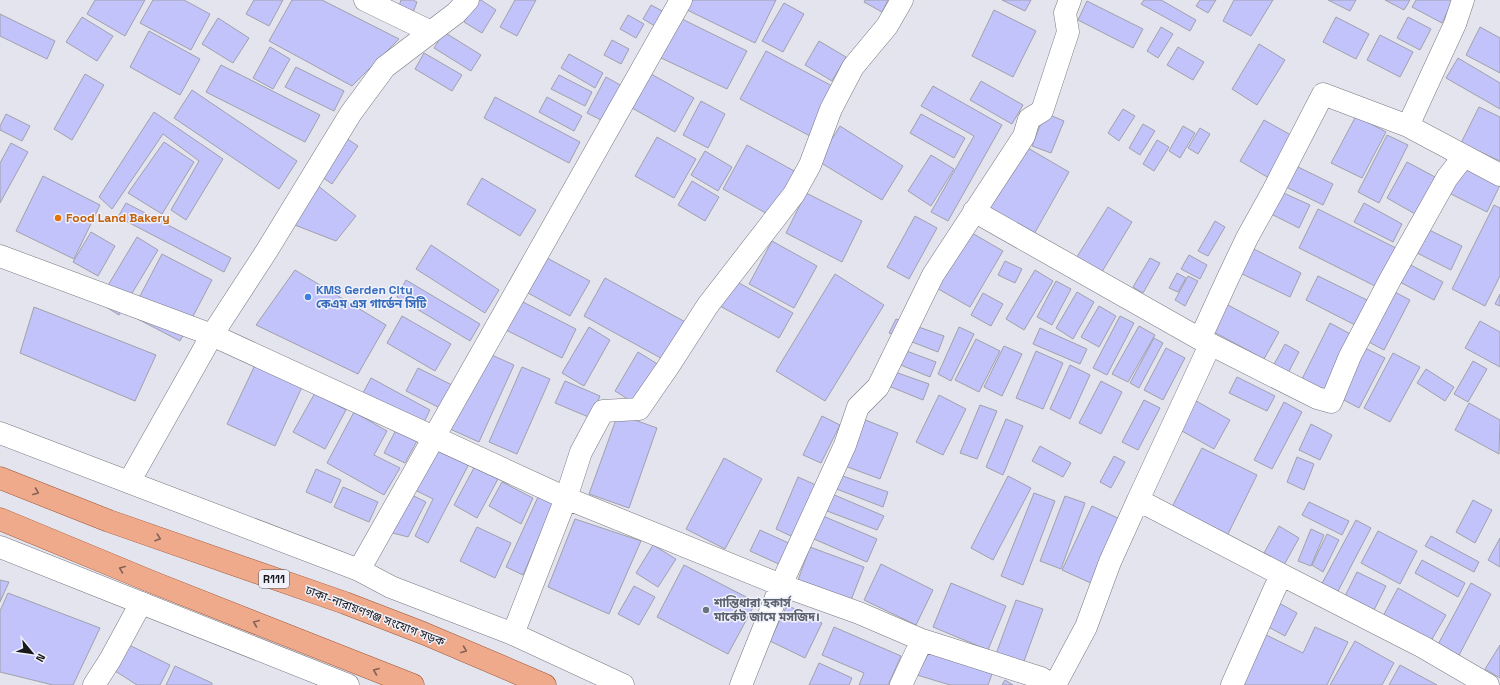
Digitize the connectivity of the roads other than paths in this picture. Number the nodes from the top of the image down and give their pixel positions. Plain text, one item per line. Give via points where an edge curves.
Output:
1 (365, 0) edge
2 (468, 0) edge
3 (681, 0) edge
4 (902, 0) edge
5 (1070, 0) edge
6 (1463, 0) edge
7 (431, 32) junction
8 (1408, 126) junction
9 (1464, 156) junction
10 (1500, 175) edge
11 (974, 211) junction
12 (0, 256) edge
13 (212, 335) junction
14 (1205, 342) junction
15 (0, 433) edge
16 (434, 437) junction
17 (0, 478) edge
18 (130, 482) junction
19 (566, 498) junction
20 (1138, 500) junction
21 (0, 519) edge
22 (0, 547) edge
23 (358, 570) junction
24 (1282, 575) junction
25 (781, 585) junction
26 (141, 603) junction
27 (513, 634) junction
28 (922, 640) junction
29 (94, 685) edge
30 (348, 685) edge
31 (413, 685) edge
32 (545, 685) edge
33 (623, 685) edge
34 (741, 685) edge
35 (901, 685) edge
36 (1052, 685) edge
37 (1055, 685) edge
38 (1232, 685) edge
39 (1488, 685) edge

1 - 7 street
2 - 7 street
3 - 16 street
4 - 19 street via 888,26 853,67 831,110 810,165 794,194 708,305 639,409 603,411 581,452
5 - 11 street via 1065,13 1068,32 1042,111 1029,118 1024,136
6 - 8 street via 1455,24
7 - 13 street via 385,67 356,107
8 - 9 street
8 - 14 street via 1323,94 1247,238
9 - 10 street
9 - 14 street via 1447,178 1391,278 1350,356 1331,402 1317,398
11 - 14 street
11 - 25 street via 933,275 878,387 858,407 845,445
12 - 13 street
13 - 16 street
13 - 18 street
14 - 20 street
15 - 18 street
16 - 19 street
16 - 23 street
17 -> 32 main road, ঢাকা-নারায়ণগঞ্জ সংযোগ সড়ক / R111 via 117,524 345,603
18 - 23 street
19 - 25 street
19 - 27 street
20 - 24 street
20 - 37 street via 1110,562 1086,627
31 -> 21 main road
22 - 26 street
23 - 27 street via 391,587
24 - 38 street
24 - 39 street via 1423,647
25 - 28 street
25 - 34 street
26 - 29 street
26 - 30 street
27 - 33 street
28 - 35 street
28 - 36 street via 1041,678

